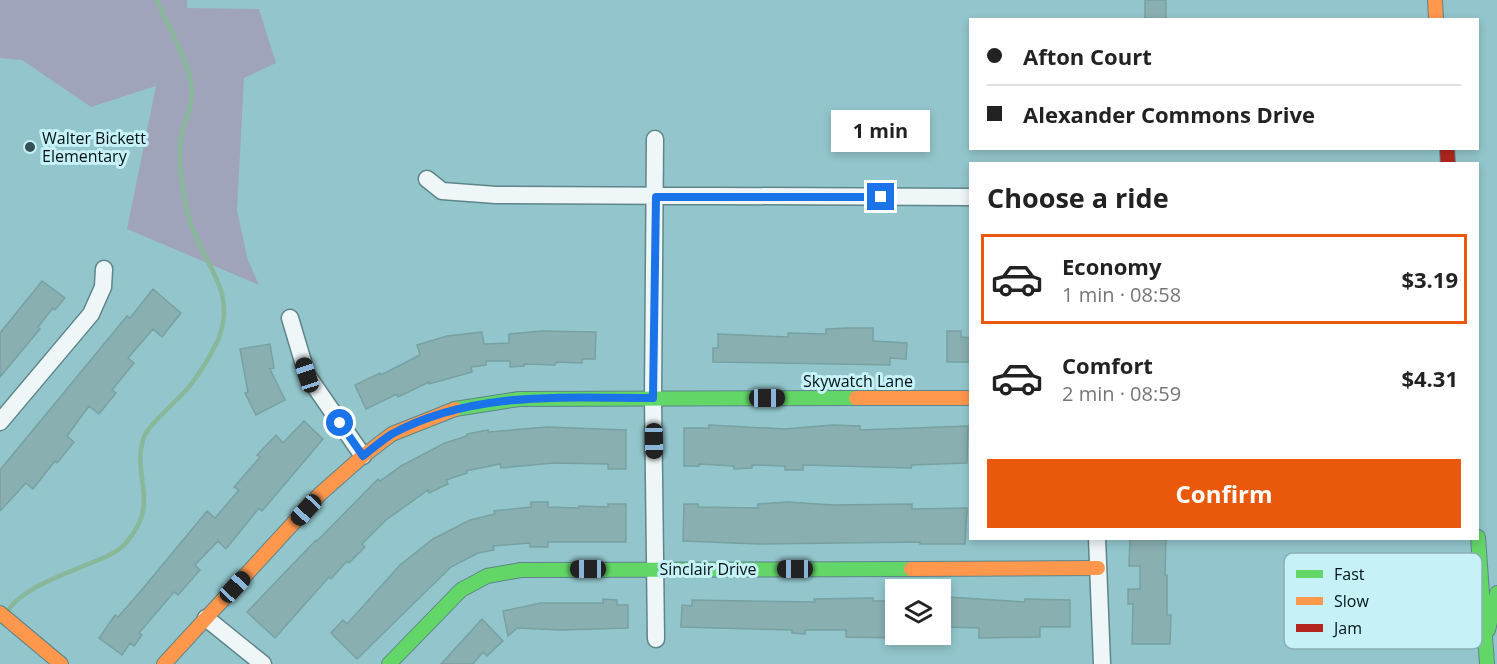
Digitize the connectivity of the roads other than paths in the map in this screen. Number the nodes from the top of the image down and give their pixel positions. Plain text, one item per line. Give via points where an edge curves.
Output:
1 (1435, 0) edge
2 (1436, 18) edge
3 (655, 139) dead end
4 (427, 179) dead end
5 (656, 197) junction
6 (969, 197) edge
7 (104, 269) dead end
8 (291, 318) dead end
9 (653, 398) junction
10 (969, 398) edge
11 (0, 422) edge
12 (363, 456) junction
13 (1097, 540) edge
14 (1098, 567) junction
15 (656, 569) junction
16 (1497, 593) edge
17 (1482, 596) edge
18 (0, 613) edge
19 (206, 618) junction
20 (656, 639) dead end
21 (1485, 641) junction
22 (61, 664) edge
23 (164, 664) edge
24 (263, 664) edge
25 (389, 664) edge
26 (1102, 664) edge
27 (1487, 664) edge

1 - 2 street
3 - 5 street
4 - 5 street via 442,191
5 - 6 street
5 - 9 street
7 - 11 street via 103,287 91,314
8 - 12 street via 307,375
9 - 10 street, Skywatch Lane
9 - 12 street, Skywatch Lane via 519,399 454,409 392,434
9 - 15 street
12 - 19 street, Skywatch Lane via 320,494
13 - 14 street
14 - 15 street, Sinclair Drive
14 - 26 street
15 - 20 street
15 - 25 street, Sinclair Drive via 521,570 487,576 461,590
16 - 21 street
17 - 21 street
18 - 22 street
19 - 23 street, Skywatch Lane
19 - 24 street
21 - 27 street

